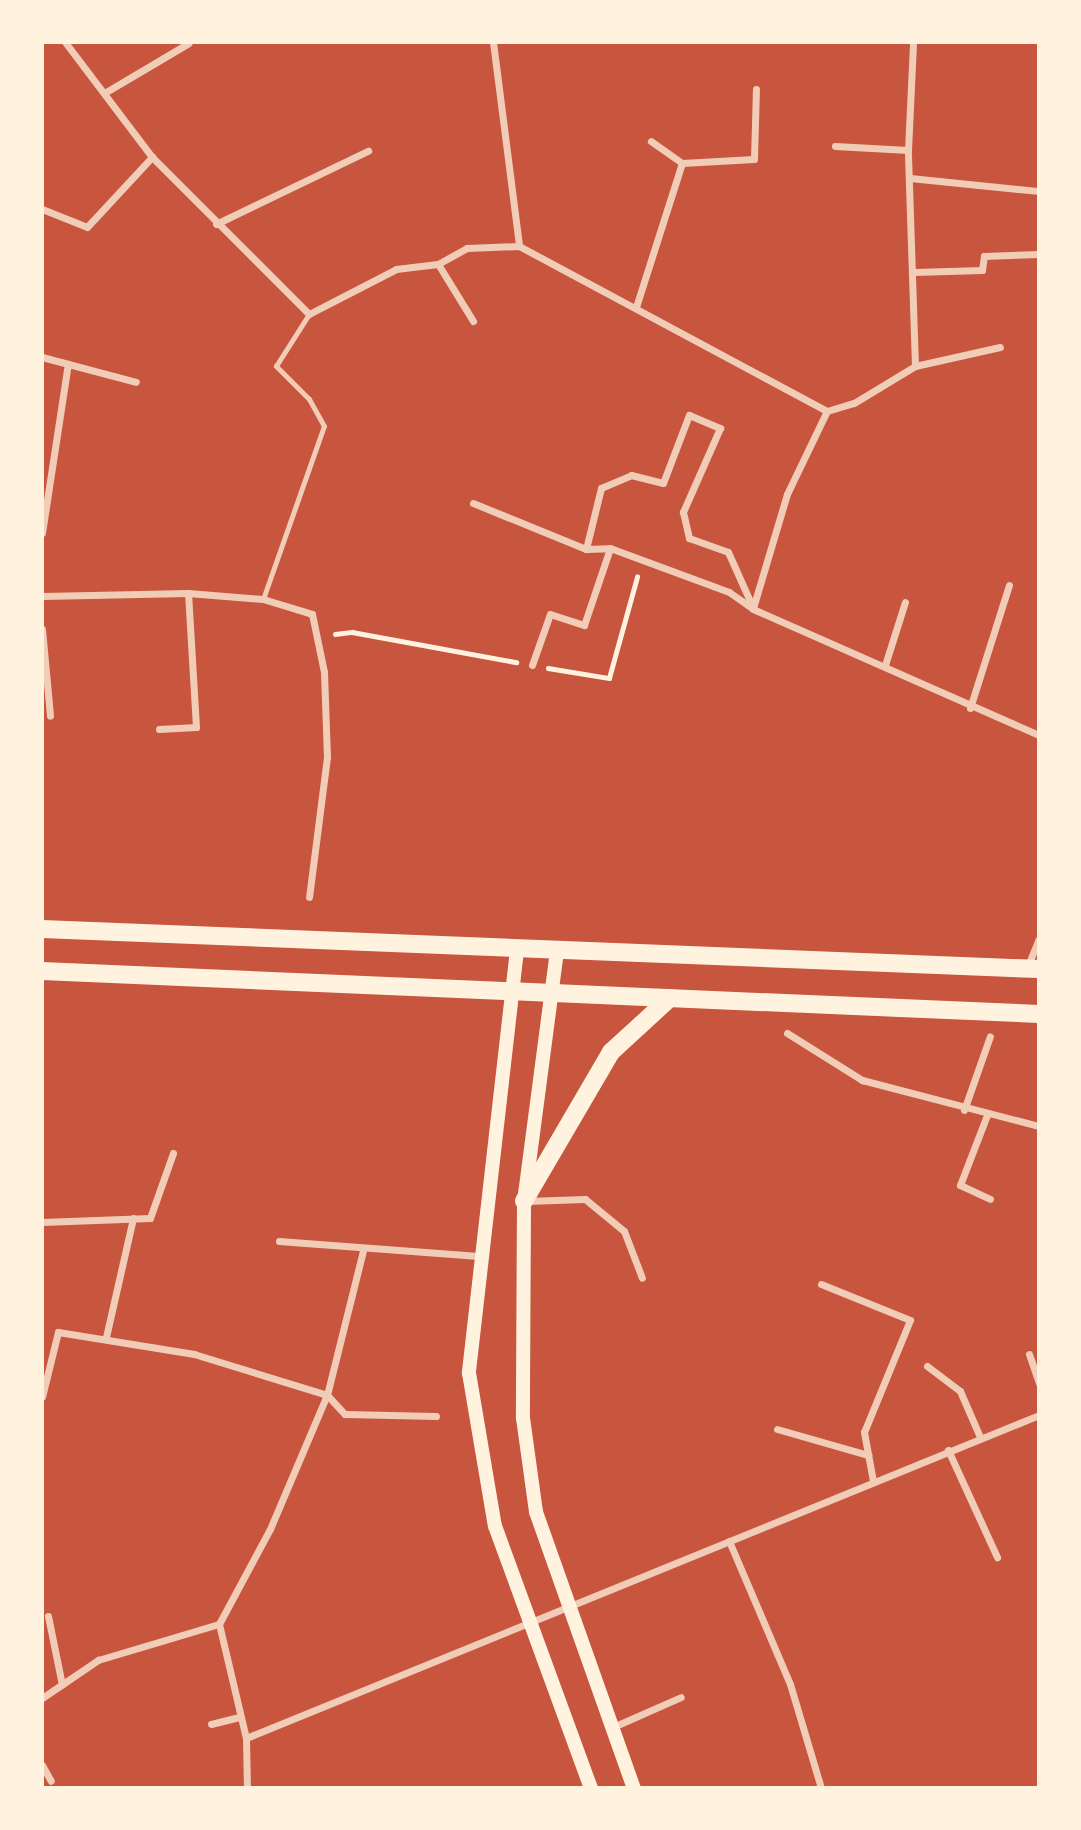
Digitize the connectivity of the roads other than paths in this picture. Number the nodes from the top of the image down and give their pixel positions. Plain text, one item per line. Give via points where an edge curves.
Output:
1 (65, 42) edge
2 (493, 42) edge
3 (913, 42) edge
4 (190, 43) edge
5 (756, 89) dead end
6 (106, 92) junction
7 (651, 141) dead end
8 (835, 146) dead end
9 (908, 150) junction
10 (368, 151) dead end
11 (152, 157) junction
12 (682, 163) junction
13 (910, 178) junction
14 (1039, 191) edge
15 (42, 209) edge
16 (216, 224) junction
17 (519, 246) junction
18 (1039, 254) edge
19 (438, 264) junction
20 (914, 272) junction
21 (636, 307) junction
22 (309, 314) junction
23 (473, 321) dead end
24 (1000, 347) dead end
25 (42, 357) edge
26 (68, 364) junction
27 (915, 366) junction
28 (136, 382) dead end
29 (827, 411) junction
30 (42, 468) edge
31 (52, 470) junction
32 (473, 503) dead end
33 (42, 533) edge
34 (610, 548) junction
35 (586, 549) junction
36 (1009, 585) dead end
37 (188, 593) junction
38 (42, 596) edge
39 (263, 599) junction
40 (905, 602) dead end
41 (753, 609) junction
42 (42, 629) edge
43 (532, 665) road end
44 (885, 665) junction
45 (970, 708) junction
46 (50, 716) dead end
47 (159, 729) dead end
48 (1039, 735) edge
49 (309, 897) dead end
50 (42, 929) edge
51 (1039, 939) edge
52 (517, 950) junction
53 (557, 951) junction
54 (1033, 969) edge
55 (42, 971) edge
56 (512, 992) junction
57 (553, 994) junction
58 (670, 998) junction
59 (1039, 1014) edge
60 (787, 1033) dead end
61 (990, 1035) dead end
62 (964, 1110) junction
63 (987, 1115) junction
64 (1039, 1126) edge
65 (173, 1153) dead end
66 (990, 1199) dead end
67 (524, 1201) junction
68 (133, 1218) junction
69 (42, 1222) edge
70 (279, 1241) dead end
71 (363, 1251) junction
72 (478, 1256) junction
73 (642, 1278) dead end
74 (821, 1284) dead end
75 (106, 1337) junction
76 (1029, 1354) dead end
77 (927, 1366) dead end
78 (1039, 1383) edge
79 (327, 1395) junction
80 (42, 1398) edge
81 (436, 1416) dead end
82 (1039, 1416) edge
83 (777, 1429) dead end
84 (980, 1437) junction
85 (948, 1450) junction
86 (868, 1455) junction
87 (873, 1482) junction
88 (729, 1541) junction
89 (997, 1557) dead end
90 (566, 1608) junction
91 (48, 1616) dead end
92 (530, 1623) junction
93 (219, 1624) junction
94 (62, 1685) junction
95 (681, 1697) dead end
96 (42, 1699) edge
97 (239, 1717) junction
98 (211, 1724) dead end
99 (612, 1728) junction
100 (246, 1738) junction
101 (42, 1765) edge
102 (51, 1781) dead end
103 (247, 1788) edge
104 (591, 1788) edge
105 (634, 1788) edge
106 (821, 1788) edge

1 - 6 street via 87,77
2 - 17 street
3 - 9 street
4 - 6 street
5 - 12 street via 754,159
6 - 11 street
7 - 12 street
8 - 9 street
9 - 13 street
10 - 16 street
11 - 15 street via 87,227
11 - 16 street
12 - 21 street
13 - 14 street
13 - 20 street
16 - 22 street
17 - 19 street via 467,247
17 - 21 street
18 - 20 street via 984,256 982,270
19 - 22 street via 396,269
19 - 23 street
20 - 27 street
21 - 29 street
22 - 39 lane via 276,366 309,399 324,426
24 - 27 street
25 - 26 street
26 - 28 street
26 - 31 street
27 - 29 street via 854,403
29 - 41 street via 787,494
30 - 31 street
31 - 33 street
32 - 35 street
34 - 35 street
34 - 41 street via 729,592
34 - 43 street via 584,625 550,614
35 - 41 street via 601,488 631,475 663,483 690,415 720,428 683,512 690,538 728,552
36 - 45 street
37 - 38 street
37 - 39 street
37 - 47 street via 197,727
39 - 49 street via 312,614 317,637 327,757
40 - 44 street
41 - 44 street
42 - 46 street
44 - 45 street
45 - 48 street
50 - 52 main road
51 - 54 street
52 - 53 main road
52 - 56 main road
53 - 54 main road
53 - 57 main road
55 - 56 main road
56 - 57 main road
56 - 72 main road
57 - 58 main road
57 - 67 main road
58 - 59 main road
58 - 67 main road via 611,1052
60 - 62 street via 862,1080
61 - 62 street
62 - 63 street
63 - 64 street
63 - 66 street via 960,1185
65 - 68 street via 150,1218
67 - 73 street via 585,1199 624,1231
67 - 90 main road via 523,1418 536,1512
68 - 69 street
68 - 75 street
70 - 71 street
71 - 72 street
71 - 79 street
72 - 92 main road via 468,1373 477,1450 495,1526
74 - 86 street via 910,1320 864,1432
75 - 79 street via 194,1354
75 - 80 street via 58,1332
76 - 78 street
77 - 84 street via 960,1391
79 - 81 street via 345,1414
79 - 93 street via 270,1529
82 - 84 street
83 - 86 street
84 - 85 street
85 - 87 street
85 - 89 street
86 - 87 street
87 - 88 street
88 - 90 street
88 - 106 street via 790,1684
90 - 92 street
90 - 99 main road
91 - 94 street
92 - 100 street
92 - 104 main road
93 - 94 street via 98,1660
93 - 97 street
94 - 96 street
95 - 99 street
97 - 98 street
97 - 100 street
99 - 105 main road
100 - 103 street
101 - 102 street

